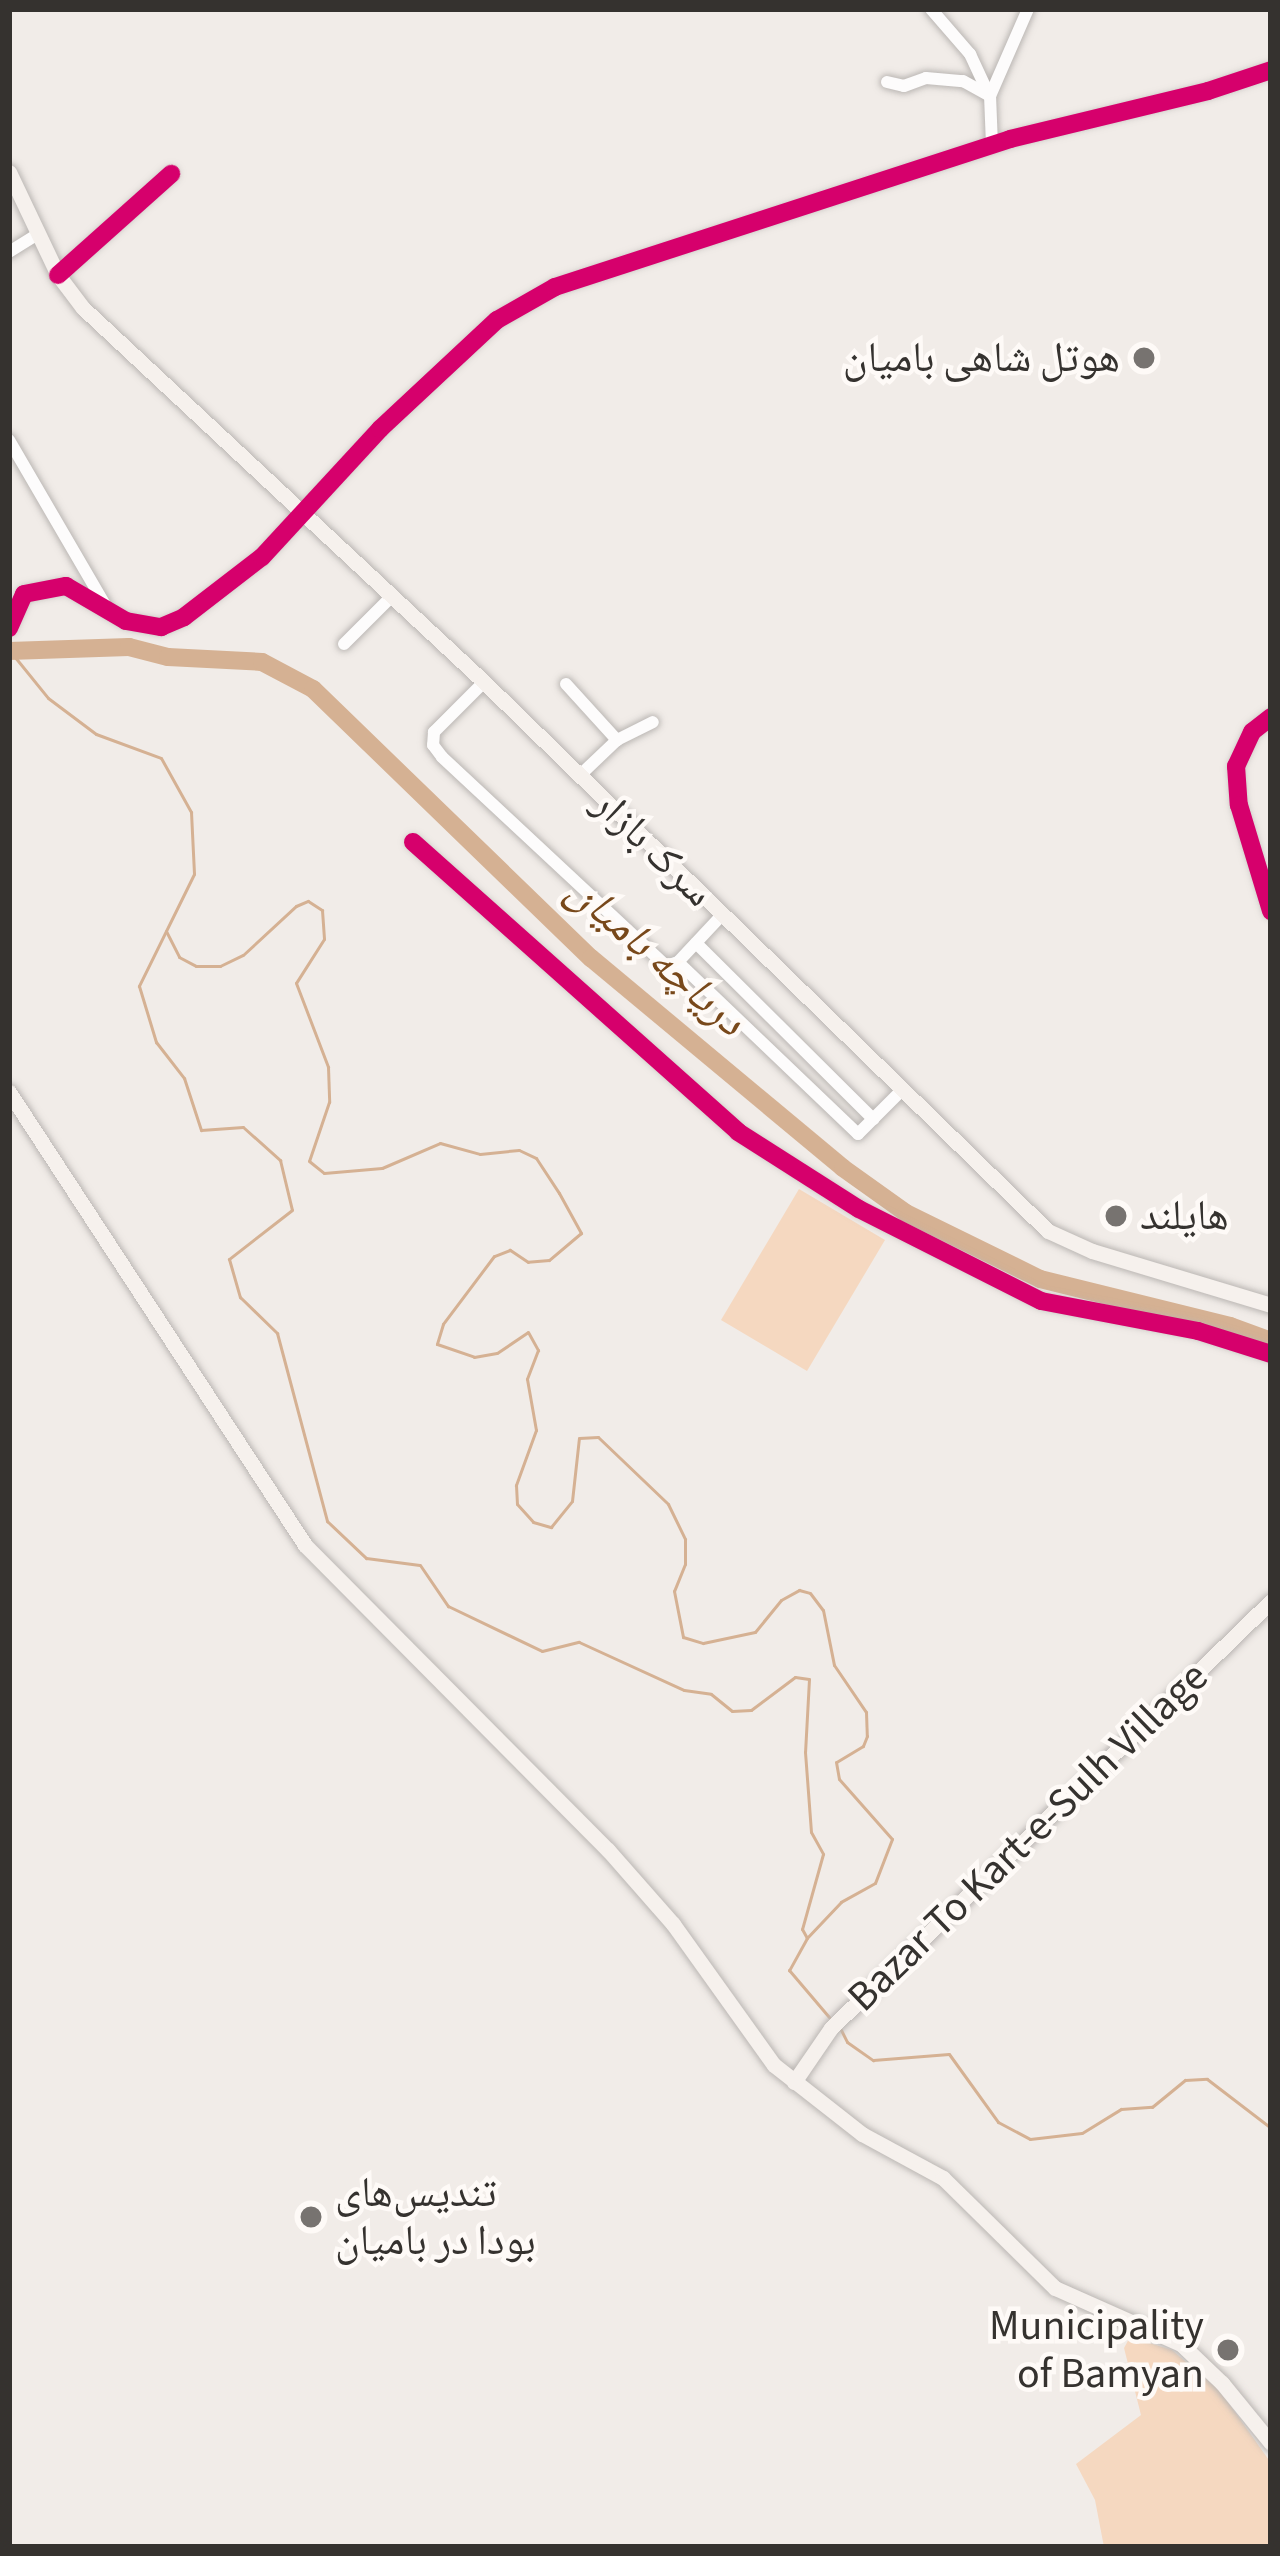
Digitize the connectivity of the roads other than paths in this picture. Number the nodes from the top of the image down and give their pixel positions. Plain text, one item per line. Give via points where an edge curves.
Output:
1 (931, 9) edge
2 (1028, 9) edge
3 (1271, 70) edge
4 (887, 82) dead end
5 (990, 96) junction
6 (992, 145) junction
7 (9, 172) edge
8 (171, 174) dead end
9 (38, 234) junction
10 (9, 252) edge
11 (58, 275) junction
12 (9, 440) edge
13 (306, 513) junction
14 (392, 596) junction
15 (107, 609) junction
16 (11, 622) edge
17 (344, 644) dead end
18 (484, 682) junction
19 (566, 684) dead end
20 (1271, 717) edge
21 (652, 722) dead end
22 (617, 740) junction
23 (579, 776) junction
24 (413, 842) dead end
25 (1271, 911) edge
26 (722, 916) junction
27 (696, 943) junction
28 (678, 962) junction
29 (902, 1090) junction
30 (9, 1092) edge
31 (873, 1119) junction
32 (1271, 1305) edge
33 (1271, 1354) edge
34 (1271, 1600) edge
35 (794, 2082) junction
36 (1271, 2443) edge

1 - 5 street via 970,54
2 - 5 street
3 - 6 street
4 - 5 street via 963,81
5 - 6 street
6 - 13 street via 555,287 497,320 434,376
7 - 9 main road, سرک بازار
8 - 11 street
9 - 10 street
9 - 11 main road, سرک بازار
11 - 13 main road, سرک بازار via 83,308
12 - 15 street
13 - 14 main road, سرک بازار
13 - 15 street via 184,617 160,627 126,622
14 - 17 street
14 - 18 main road, سرک بازار
15 - 16 street via 66,586 42,588 24,594
18 - 23 main road, سرک بازار
18 - 28 street via 434,732 433,745 666,966
19 - 22 street
20 - 25 street via 1252,732 1236,766 1239,805
21 - 22 street
22 - 23 street
23 - 26 main road, سرک بازار
24 - 33 street via 738,1132 859,1209 1041,1300
26 - 27 street
26 - 29 main road, سرک بازار
27 - 28 street
27 - 31 street
28 - 31 street via 858,1134
29 - 31 street
29 - 32 main road, سرک بازار via 1048,1231
30 - 35 main road via 305,1545 608,1850
34 - 35 main road, Bazar To Kart-e-Sulh Village via 836,2022
35 - 36 main road via 862,2134 943,2178 1055,2288 1181,2344

